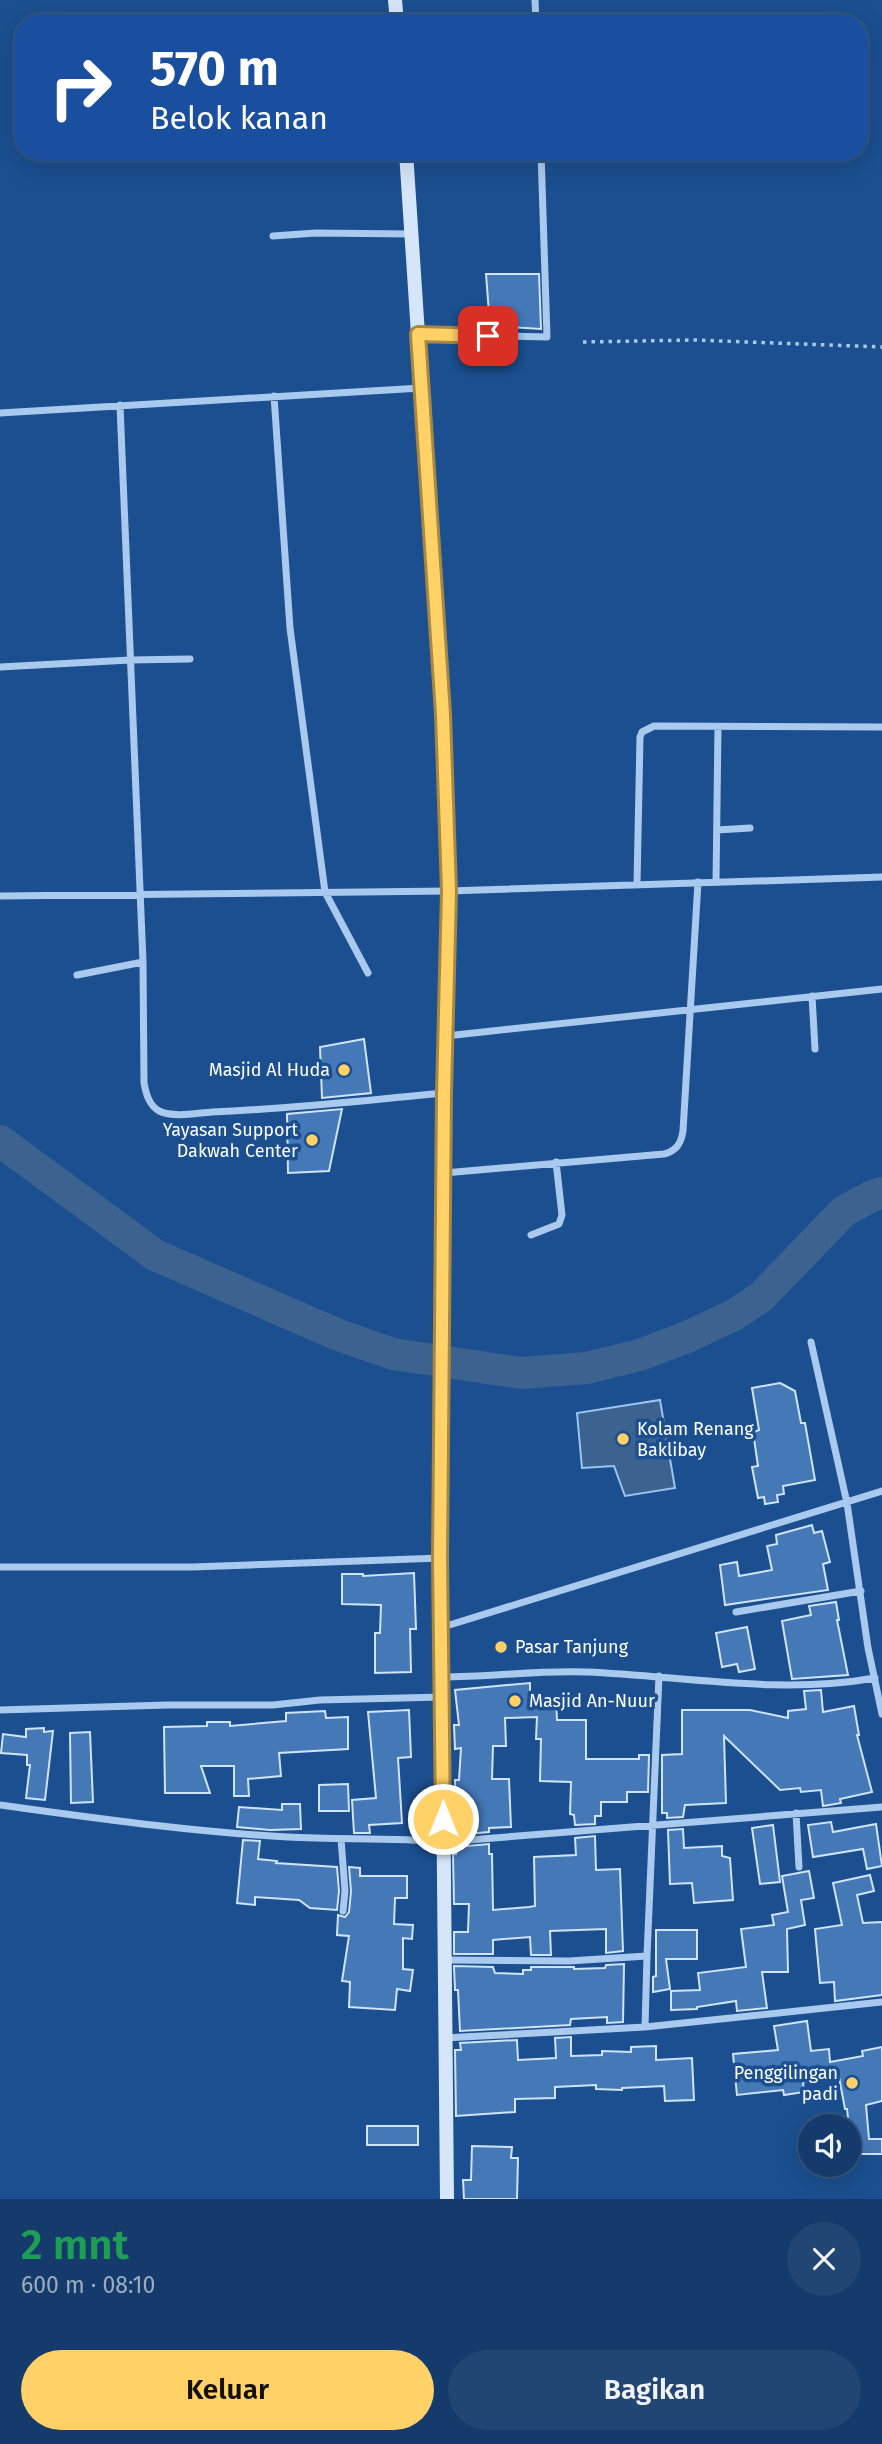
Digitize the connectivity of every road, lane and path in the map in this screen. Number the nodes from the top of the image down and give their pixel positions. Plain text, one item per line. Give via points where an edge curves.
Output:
1 (407, 161) edge
2 (541, 161) edge
3 (411, 234) junction
4 (273, 236) dead end
5 (418, 334) junction
6 (583, 342) dead end
7 (882, 347) edge
8 (421, 388) junction
9 (274, 396) junction
10 (120, 405) junction
11 (0, 413) edge
12 (190, 659) dead end
13 (130, 660) junction
14 (0, 667) edge
15 (718, 727) junction
16 (882, 727) edge
17 (750, 828) dead end
18 (717, 830) junction
19 (882, 877) edge
20 (698, 882) junction
21 (716, 882) junction
22 (636, 884) junction
23 (449, 891) junction
24 (325, 892) junction
25 (0, 896) edge
26 (139, 896) junction
27 (143, 962) junction
28 (368, 973) dead end
29 (77, 975) dead end
30 (882, 989) edge
31 (812, 996) junction
32 (691, 1009) junction
33 (446, 1036) junction
34 (815, 1049) dead end
35 (444, 1093) junction
36 (556, 1162) junction
37 (444, 1173) junction
38 (531, 1235) dead end
39 (811, 1342) dead end
40 (882, 1491) edge
41 (847, 1503) junction
42 (440, 1558) junction
43 (0, 1567) edge
44 (861, 1591) junction
45 (736, 1612) dead end
46 (443, 1627) junction
47 (659, 1676) junction
48 (442, 1677) junction
49 (874, 1678) junction
50 (443, 1697) junction
51 (0, 1710) edge
52 (882, 1714) edge
53 (0, 1805) edge
54 (882, 1807) edge
55 (796, 1814) junction
56 (651, 1826) junction
57 (341, 1839) junction
58 (443, 1842) junction
59 (799, 1867) dead end
60 (343, 1911) dead end
61 (647, 1956) junction
62 (445, 1960) junction
63 (882, 2002) edge
64 (645, 2026) junction
65 (443, 2038) junction
66 (447, 2199) edge

1 - 3 main road
2 - 5 street via 547,337
3 - 4 street
3 - 5 main road
5 - 8 main road
6 - 7 path via 694,340
8 - 9 street
8 - 23 main road via 442,701
9 - 10 street
9 - 24 street via 290,628
10 - 11 street
10 - 13 street
12 - 13 street
13 - 14 street
13 - 26 street
15 - 16 street
15 - 18 street
15 - 22 street via 654,726 642,732
17 - 18 street
18 - 21 street
19 - 21 street
20 - 21 street
20 - 22 street
20 - 32 street
22 - 23 street
23 - 24 street
23 - 33 main road
24 - 26 street
24 - 28 street
25 - 26 street
26 - 27 street
27 - 29 street
27 - 35 street via 144,1083 147,1096 160,1112 237,1111
30 - 31 street
31 - 32 street
31 - 34 street
32 - 33 street
32 - 36 street via 683,1132 678,1146 664,1154
33 - 35 main road
35 - 37 main road
36 - 37 street
36 - 38 street via 559,1224
37 - 42 main road
39 - 41 street
40 - 41 street
41 - 44 street
41 - 46 street
42 - 43 street via 192,1567
42 - 46 main road
44 - 45 street
44 - 49 street
46 - 48 main road
47 - 48 street via 548,1671
47 - 49 street via 797,1686
47 - 56 street
48 - 50 main road
49 - 52 street
50 - 51 street
50 - 58 main road
53 - 57 street via 127,1822
54 - 55 street
55 - 56 street
55 - 59 street
56 - 58 street
56 - 61 street
57 - 58 street
57 - 60 street
58 - 62 main road
61 - 62 street
61 - 64 street
62 - 65 main road
63 - 64 street
64 - 65 street
65 - 66 main road

